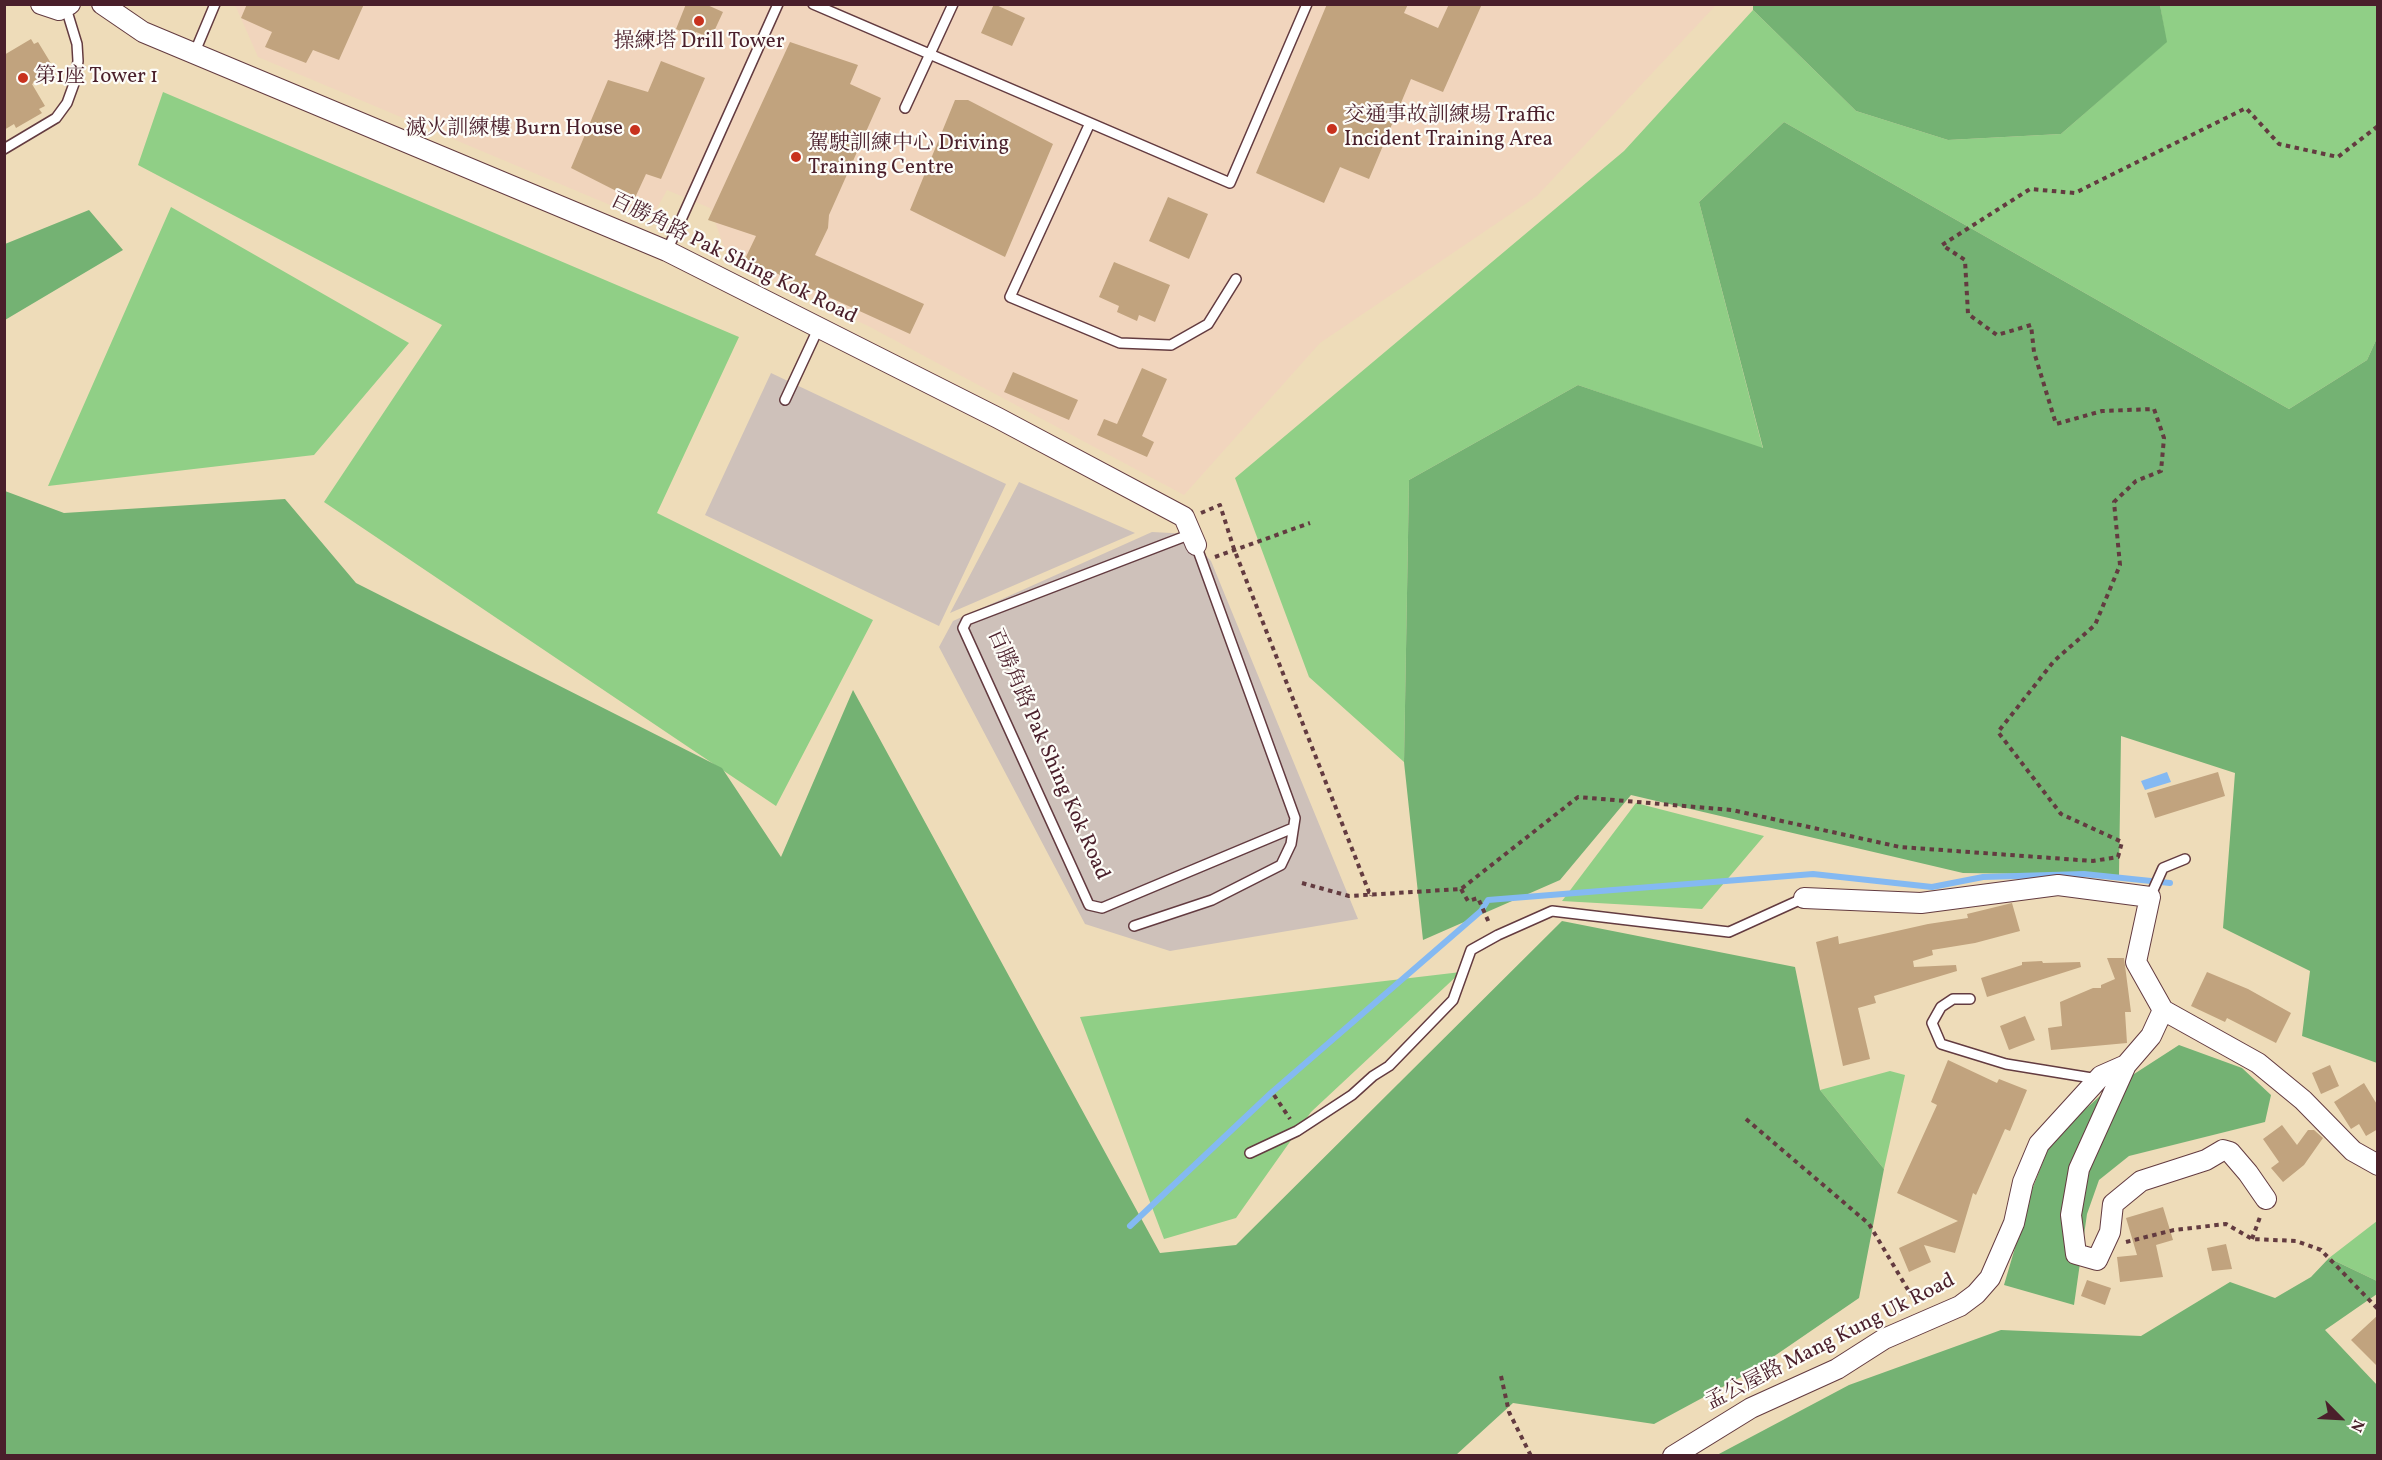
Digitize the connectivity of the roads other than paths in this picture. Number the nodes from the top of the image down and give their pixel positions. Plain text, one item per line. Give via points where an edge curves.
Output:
1 (41, 4) edge
2 (102, 4) edge
3 (215, 4) edge
4 (778, 4) edge
5 (813, 4) edge
6 (953, 4) edge
7 (1307, 4) edge
8 (68, 6) edge
9 (194, 54) junction
10 (930, 55) junction
11 (905, 108) dead end
12 (1090, 123) junction
13 (4, 149) edge
14 (667, 251) junction
15 (1236, 279) dead end
16 (819, 327) junction
17 (785, 400) dead end
18 (1193, 540) junction
19 (1293, 828) junction
20 (2185, 859) dead end
21 (2151, 896) junction
22 (1804, 898) joint
23 (1134, 926) dead end
24 (1970, 999) dead end
25 (2163, 1010) junction
26 (2126, 1065) junction
27 (2098, 1079) junction
28 (1250, 1153) dead end
29 (2377, 1165) edge
30 (2266, 1199) dead end
31 (1673, 1455) edge

1 - 8 street via 51,10
2 - 9 street, 百勝角路 Pak Shing Kok Road via 143,32
3 - 9 lane
4 - 14 lane
5 - 10 lane
6 - 10 lane
7 - 12 lane via 1230,183
8 - 13 lane via 78,61 67,103 56,118
9 - 14 street, 百勝角路 Pak Shing Kok Road
10 - 11 lane
10 - 12 lane
12 - 15 lane via 1010,297 1120,343 1171,345 1208,324
14 - 16 street, 百勝角路 Pak Shing Kok Road
16 - 17 lane
16 - 18 street, 百勝角路 Pak Shing Kok Road via 999,418
18 - 19 lane via 1295,818
18 - 19 lane, 百勝角路 Pak Shing Kok Road via 967,620 963,628 1089,905 1102,908
19 - 23 lane via 1291,844 1281,865 1212,900
20 - 21 lane via 2163,868
21 - 22 street via 2058,885 1921,903
21 - 25 street via 2136,962
22 - 28 lane via 1729,932 1552,911 1498,935 1471,950 1453,1000 1389,1066 1297,1131
24 - 27 lane via 1953,999 1941,1007 1932,1023 1941,1044 2006,1064
25 - 26 street, 孟公屋路 Mang Kung Uk Road via 2151,1036
25 - 29 street via 2258,1063 2303,1100 2353,1151
26 - 27 street, 孟公屋路 Mang Kung Uk Road
26 - 30 street via 2079,1169 2071,1215 2076,1254 2097,1260 2110,1232 2113,1204 2141,1181 2206,1160 2223,1149 2230,1152
27 - 31 street, 孟公屋路 Mang Kung Uk Road via 2039,1144 2023,1182 2014,1223 1990,1278 1976,1294 1960,1306 1884,1339 1837,1369 1751,1408

